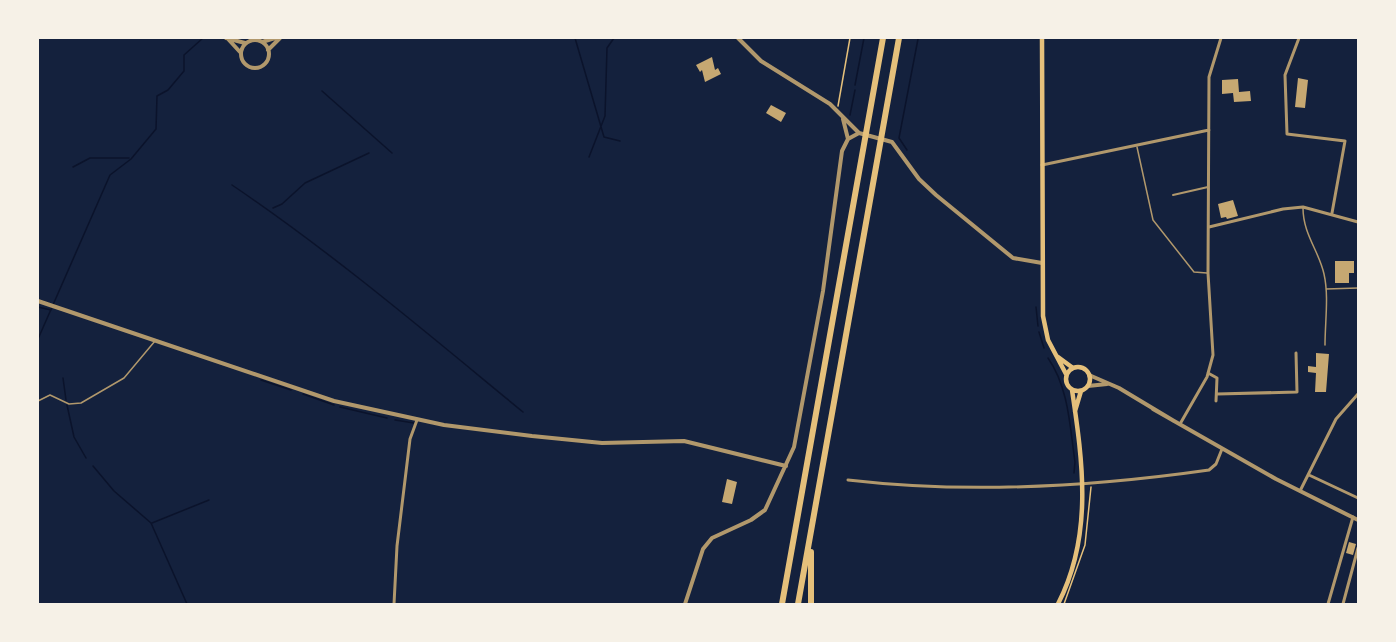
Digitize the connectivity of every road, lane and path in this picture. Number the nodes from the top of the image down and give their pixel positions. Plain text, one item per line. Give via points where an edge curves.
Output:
1 (227, 38) edge
2 (275, 38) edge
3 (280, 38) edge
4 (738, 38) edge
5 (849, 38) edge
6 (883, 38) edge
7 (899, 38) edge
8 (1042, 38) edge
9 (1221, 38) edge
10 (1299, 38) edge
11 (262, 42) junction
12 (245, 43) junction
13 (268, 50) junction
14 (240, 52) junction
15 (836, 109) junction
16 (842, 115) junction
17 (1209, 130) junction
18 (859, 133) junction
19 (849, 139) junction
20 (1137, 146) junction
21 (1042, 165) junction
22 (1209, 187) junction
23 (1173, 195) dead end
24 (1303, 207) junction
25 (1332, 213) junction
26 (1359, 222) edge
27 (1209, 227) junction
28 (1042, 263) junction
29 (1208, 273) junction
30 (1359, 288) edge
31 (1325, 289) junction
32 (38, 301) edge
33 (156, 340) junction
34 (1325, 345) dead end
35 (1296, 353) dead end
36 (1056, 356) junction
37 (1073, 368) junction
38 (1208, 373) junction
39 (1066, 375) junction
40 (1089, 375) junction
41 (1111, 384) junction
42 (1088, 386) junction
43 (1071, 390) junction
44 (1081, 391) junction
45 (1217, 394) junction
46 (1359, 394) edge
47 (38, 401) edge
48 (1216, 401) dead end
49 (1075, 414) junction
50 (417, 420) junction
51 (1180, 424) junction
52 (1222, 449) junction
53 (786, 466) junction
54 (1308, 475) junction
55 (843, 479) dead end
56 (848, 480) joint
57 (1083, 482) junction
58 (1300, 491) junction
59 (1359, 498) edge
60 (1353, 517) junction
61 (1359, 520) edge
62 (811, 531) junction
63 (1359, 548) edge
64 (394, 604) edge
65 (685, 604) edge
66 (782, 604) edge
67 (798, 604) edge
68 (811, 604) edge
69 (1058, 604) edge
70 (1328, 604) edge
71 (1344, 604) edge

1 - 12 street
1 - 14 street
2 - 11 street
3 - 13 street
4 - 15 street via 761,61
5 - 15 path
6 - 66 highway
7 - 62 highway
8 - 21 main road
9 - 17 street via 1211,68
10 - 25 street via 1285,75 1287,134 1345,141
11 - 12 street
11 - 13 street
12 - 14 street
13 - 14 street via 267,62 254,69 244,64
15 - 16 street
16 - 18 street
16 - 19 street
17 - 20 street
17 - 22 street
18 - 19 street
18 - 28 street via 892,142 919,179 1013,258
19 - 53 street via 842,151 802,410
20 - 21 street
20 - 29 lane via 1153,220 1194,273
21 - 28 main road
22 - 23 street
22 - 27 street
24 - 25 street
24 - 27 street
24 - 31 lane via 1306,230 1324,272
25 - 26 street
27 - 29 street
28 - 36 main road via 1043,322
29 - 38 street via 1213,349
30 - 31 lane
31 - 34 lane
32 - 33 street
33 - 47 lane via 124,378 81,403 69,404 50,395
33 - 50 street via 334,401
35 - 45 street via 1297,392
36 - 37 main road
36 - 39 main road
37 - 39 main road
37 - 40 main road via 1083,368
38 - 45 street via 1217,378
38 - 51 street
39 - 43 main road
40 - 41 street
40 - 42 main road
41 - 42 street
41 - 51 street
42 - 44 main road
43 - 44 main road
43 - 49 main road
44 - 49 main road
45 - 48 street
46 - 54 street via 1336,419
49 - 57 main road
50 - 53 street via 589,442 684,441
50 - 64 street via 410,440
51 - 52 street
52 - 57 street via 1209,470
52 - 58 street
53 - 65 street via 765,510 712,538 703,549
54 - 58 street
54 - 59 street
55 - 56 lane
56 - 57 street via 964,488
57 - 69 main road via 1078,547
58 - 60 street
60 - 61 street
60 - 70 street
62 - 67 highway
62 - 68 highway
63 - 71 street

